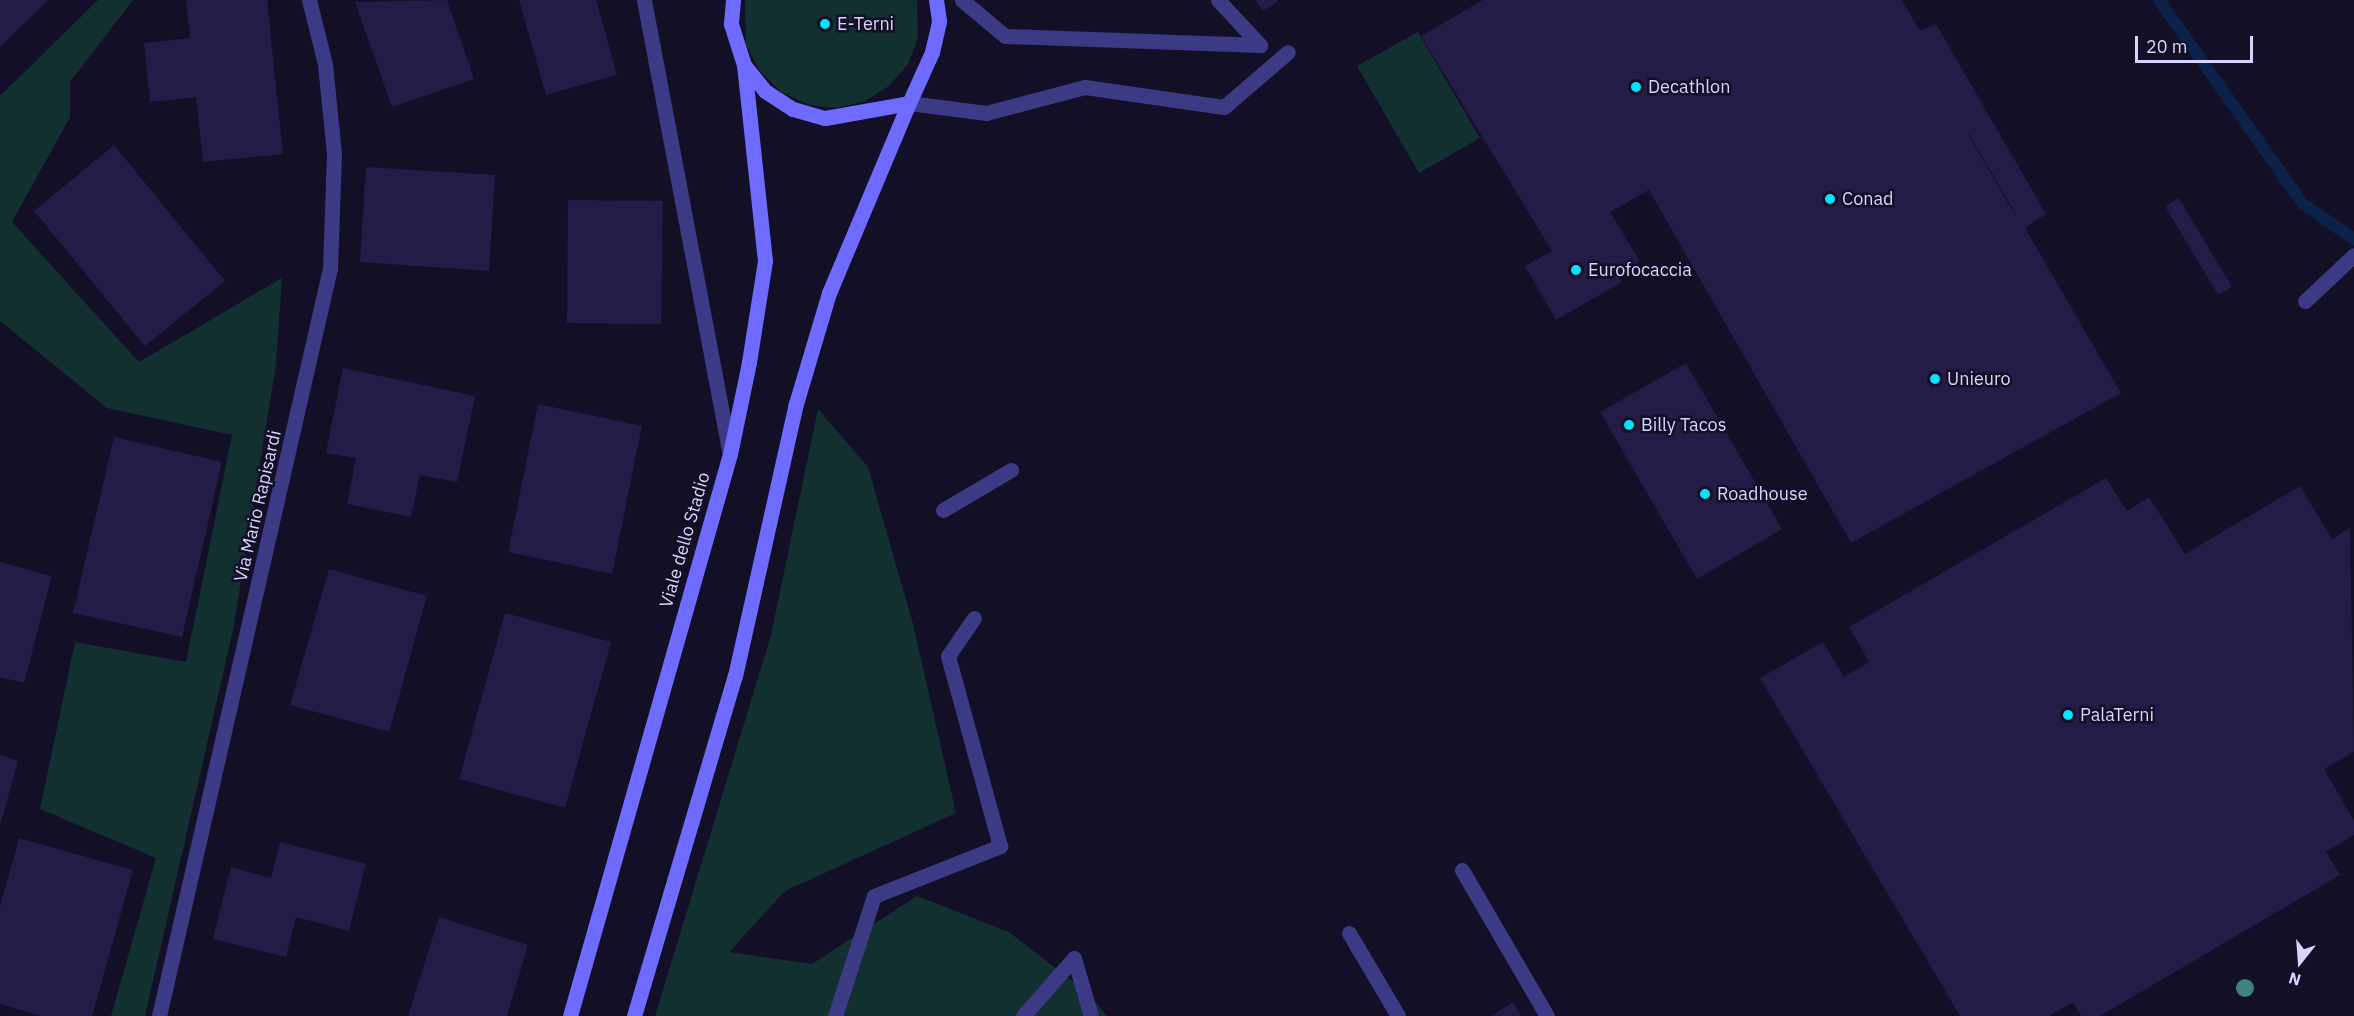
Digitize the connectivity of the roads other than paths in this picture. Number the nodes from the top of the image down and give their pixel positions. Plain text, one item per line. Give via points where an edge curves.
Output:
1 (309, 0) edge
2 (644, 0) edge
3 (720, 0) edge
4 (733, 0) edge
5 (936, 0) edge
6 (962, 0) edge
7 (1218, 0) edge
8 (731, 24) junction
9 (1288, 52) dead end
10 (744, 65) junction
11 (909, 103) junction
12 (2354, 255) edge
13 (2305, 301) dead end
14 (730, 454) junction
15 (1011, 470) dead end
16 (943, 510) dead end
17 (974, 618) dead end
18 (1462, 870) dead end
19 (1349, 933) dead end
20 (159, 1016) edge
21 (570, 1016) edge
22 (634, 1016) edge
23 (834, 1016) edge
24 (1023, 1016) edge
25 (1091, 1016) edge
26 (1398, 1016) edge
27 (1546, 1016) edge

1 - 20 street, Via Mario Rapisardi via 325,64 334,154 330,268
2 - 14 street
3 - 8 main road
4 - 8 main road
5 - 11 main road via 939,21 932,52
6 - 7 street via 1005,36 1260,45
8 - 10 main road
9 - 11 street via 1224,108 1084,87 986,113
10 - 11 main road via 765,91 793,109 825,118
10 - 14 main road, Viale dello Stadio via 765,261
11 - 22 main road via 829,293 795,407 735,676
12 - 13 street
14 - 21 main road, Viale dello Stadio
15 - 16 street
17 - 23 street via 948,656 1000,846 873,896
18 - 27 street
19 - 26 street
24 - 25 street via 1074,958

